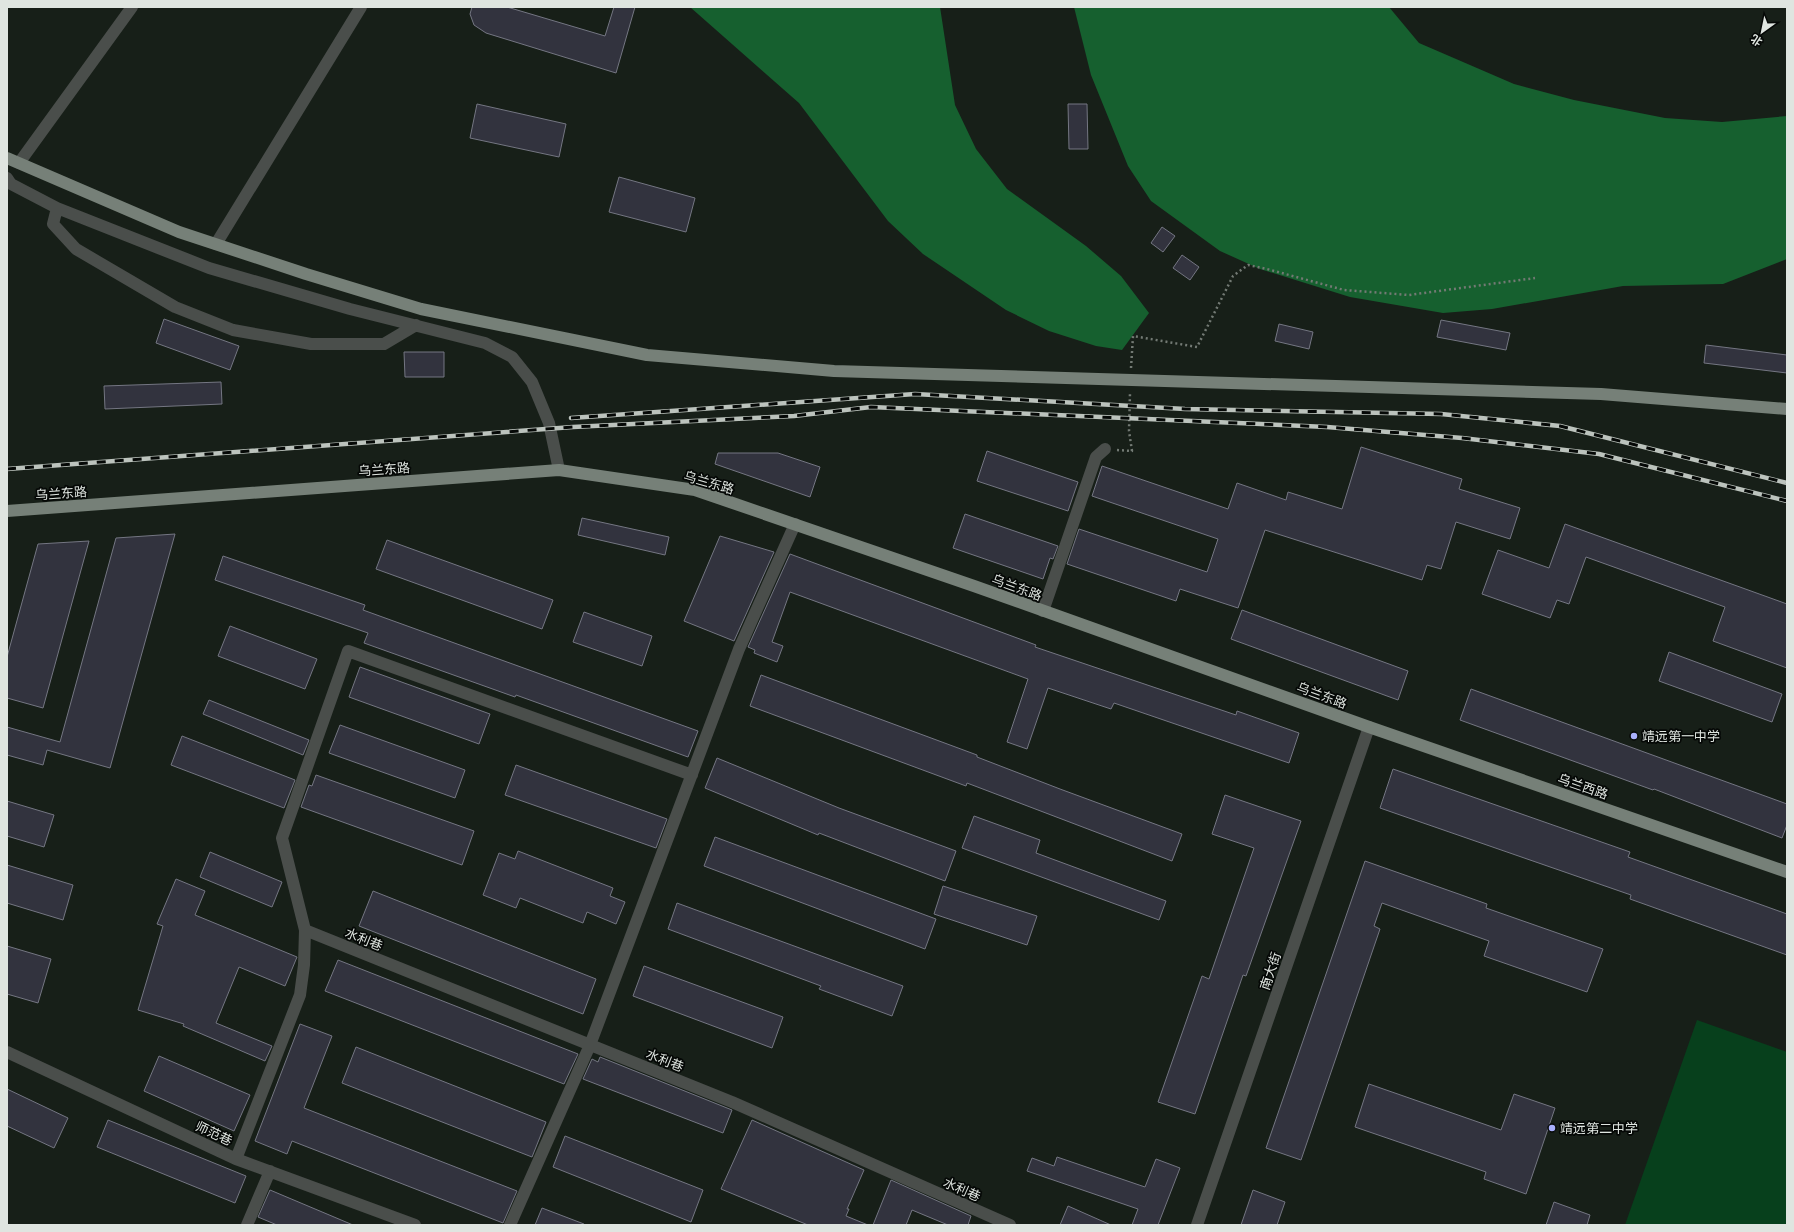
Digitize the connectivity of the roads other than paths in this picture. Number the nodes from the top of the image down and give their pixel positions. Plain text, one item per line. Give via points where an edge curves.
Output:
1 (132, 7) edge
2 (360, 7) edge
3 (7, 158) edge
4 (19, 163) junction
5 (7, 178) edge
6 (58, 208) junction
7 (216, 244) junction
8 (416, 325) junction
9 (1787, 409) edge
10 (1105, 449) road end
11 (559, 470) junction
12 (7, 511) edge
13 (795, 524) junction
14 (1043, 611) junction
15 (1369, 727) junction
16 (692, 775) junction
17 (1787, 872) edge
18 (305, 930) junction
19 (590, 1045) junction
20 (7, 1052) edge
21 (236, 1159) junction
22 (270, 1171) junction
23 (247, 1225) edge
24 (415, 1225) edge
25 (510, 1225) edge
26 (1010, 1225) edge
27 (1197, 1225) edge

1 - 4 street
2 - 7 street
3 - 4 main road
4 - 7 main road via 179,232
5 - 6 street via 11,184
6 - 8 street via 209,268 350,309
6 - 8 street via 53,224 76,249 175,307 233,330 311,344 384,344
7 - 9 main road via 421,309 647,356 834,371 1601,394
8 - 11 street via 485,343 512,357 532,382 549,423
10 - 14 street via 1096,457
11 - 12 main road, 乌兰东路
11 - 13 main road, 乌兰东路 via 695,490
13 - 14 main road, 乌兰东路
13 - 16 street via 739,649
14 - 15 main road, 乌兰东路
15 - 17 main road, 乌兰西路
15 - 27 street, 南大街
16 - 18 street via 348,651 282,838
16 - 19 street
18 - 19 street, 水利巷
18 - 21 street via 300,995
19 - 25 street
19 - 26 street, 水利巷 via 732,1102
20 - 21 street, 师范巷
21 - 22 street, 师范巷
22 - 23 street
22 - 24 street, 师范巷

